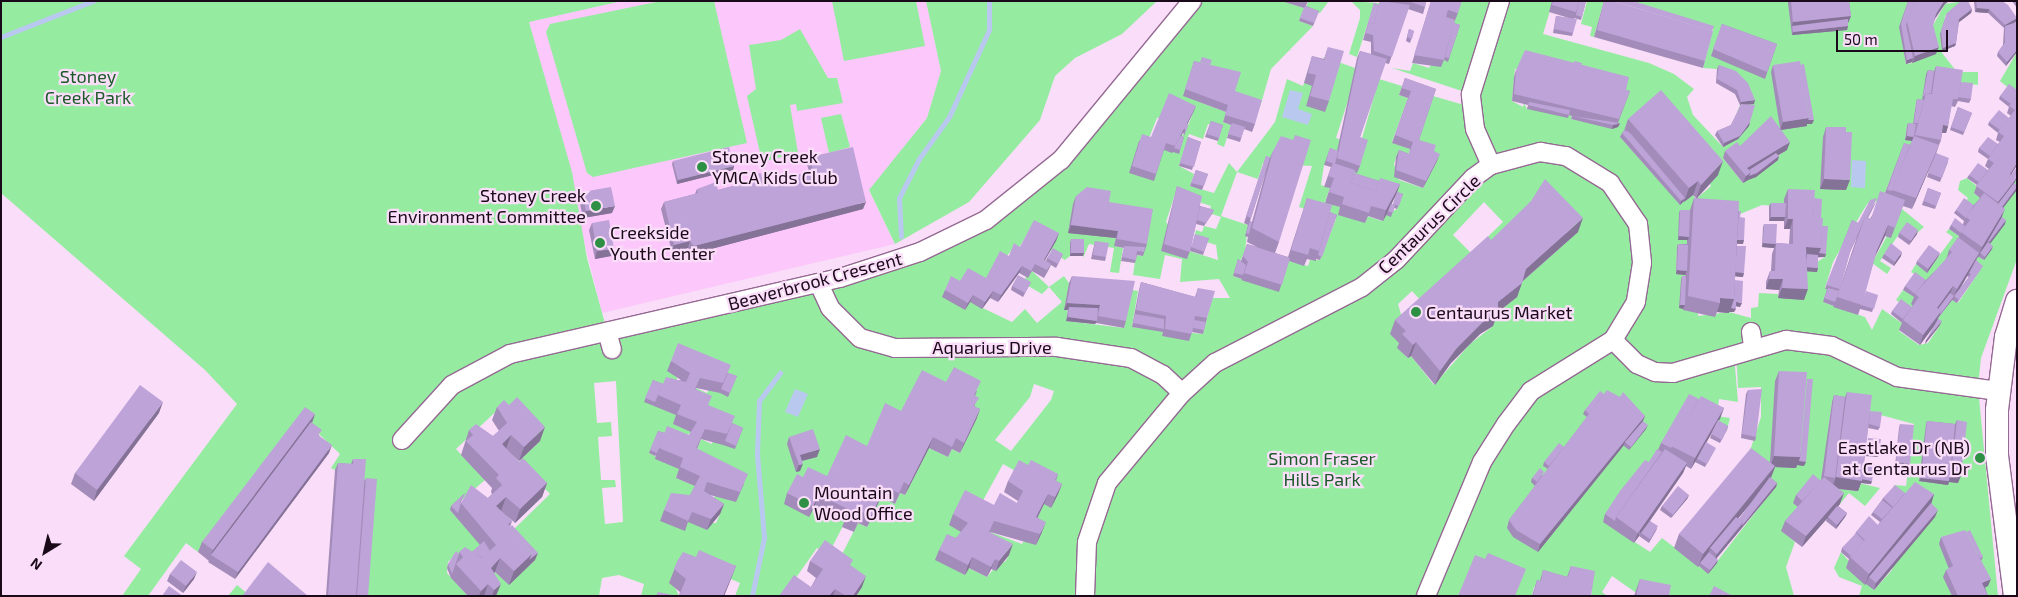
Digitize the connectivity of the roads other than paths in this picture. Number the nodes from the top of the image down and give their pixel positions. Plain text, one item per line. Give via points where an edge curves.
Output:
1 (1192, 1) edge
2 (1500, 1) edge
3 (1491, 165) junction
4 (819, 284) junction
5 (2017, 301) edge
6 (608, 332) junction
7 (1613, 340) junction
8 (612, 349) dead end
9 (1998, 392) junction
10 (1182, 393) junction
11 (402, 440) dead end
12 (1085, 596) edge
13 (1426, 596) edge
14 (2015, 596) edge

1 - 4 street, Beaverbrook Crescent via 1061,160 986,220 920,252
2 - 3 street via 1471,94 1475,129
3 - 7 street, Centaurus Circle via 1540,152 1566,156 1601,175 1621,195 1638,224 1642,263 1636,302
3 - 10 street, Centaurus Circle via 1473,178 1396,260 1362,287 1223,358
4 - 6 street, Beaverbrook Crescent
4 - 10 street, Aquarius Drive via 830,308 860,338 895,348 1057,347 1131,358 1162,375
5 - 9 street
6 - 8 street
6 - 11 street, Beaverbrook Crescent via 510,354 452,385
7 - 9 street via 1645,370 1673,373 1752,340 1786,340 1862,353 1895,384
7 - 13 street, Centaurus Circle via 1531,391 1506,424 1482,462
9 - 14 street via 1997,456
10 - 12 street, Centaurus Circle via 1107,483 1087,542

